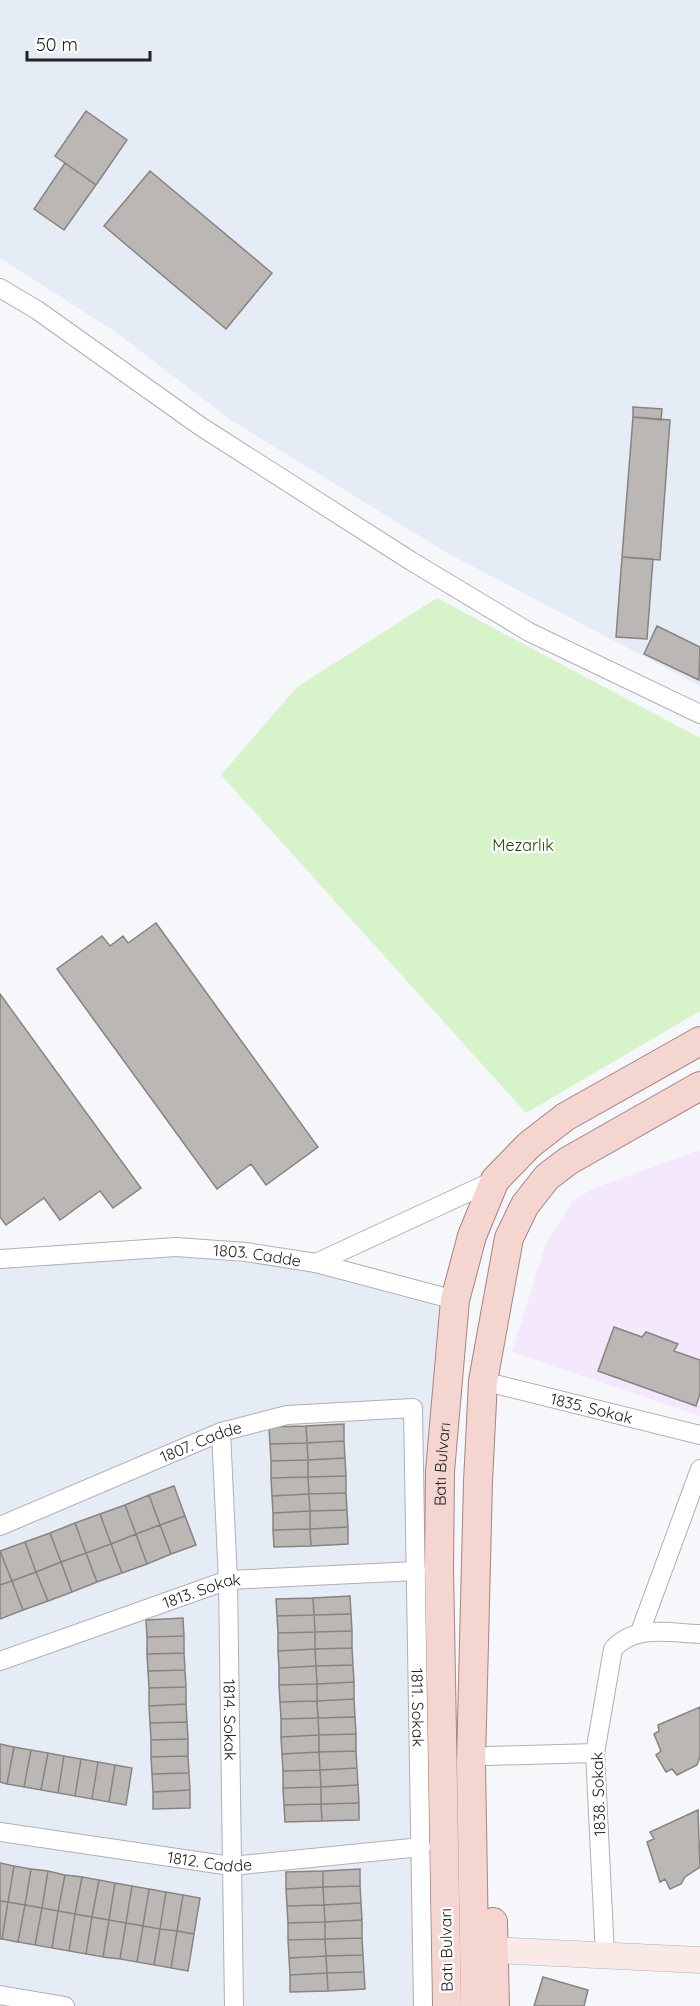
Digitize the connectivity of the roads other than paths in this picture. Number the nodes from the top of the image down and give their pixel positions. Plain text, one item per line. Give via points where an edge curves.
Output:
1 (0, 288) edge
2 (700, 714) edge
3 (700, 1041) edge
4 (700, 1086) edge
5 (495, 1180) junction
6 (0, 1259) edge
7 (316, 1263) junction
8 (455, 1300) junction
9 (483, 1381) junction
10 (413, 1408) joint
11 (221, 1432) junction
12 (700, 1435) edge
13 (700, 1469) edge
14 (0, 1526) edge
15 (416, 1571) junction
16 (228, 1580) junction
17 (640, 1632) junction
18 (700, 1634) edge
19 (0, 1662) edge
20 (440, 1676) junction
21 (596, 1753) junction
22 (467, 1761) junction
23 (0, 1832) edge
24 (421, 1846) junction
25 (231, 1866) junction
26 (494, 1950) junction
27 (605, 1955) junction
28 (700, 1960) edge
29 (0, 1995) edge
30 (65, 2006) edge
31 (234, 2006) edge
32 (423, 2006) edge
33 (430, 2006) edge
34 (447, 2006) edge
35 (475, 2006) edge
36 (495, 2006) edge

1 - 2 street via 38,310 200,426 411,561 529,632
3 - 5 main road, Batı Bulvarı via 565,1117 529,1144
4 - 9 main road, Batı Bulvarı via 568,1161 547,1177 525,1205 509,1238
5 - 7 street, 1803. Cadde
5 - 8 main road, Batı Bulvarı via 472,1236
6 - 7 street, 1803. Cadde via 176,1247
7 - 8 street
8 - 20 main road, Batı Bulvarı via 440,1471
9 - 12 street, 1835. Sokak
9 - 22 main road, Batı Bulvarı via 474,1700
10 - 11 street, 1807. Cadde via 287,1415
10 - 15 street, 1811. Sokak
11 - 14 street, 1807. Cadde
11 - 16 street, 1814. Sokak
13 - 17 street
15 - 16 street, 1813. Sokak
15 - 24 street, 1811. Sokak
16 - 19 street, 1813. Sokak
16 - 25 street, 1814. Sokak
17 - 18 street
17 - 21 street, 1838. Sokak via 622,1639 613,1649
20 - 22 main road, Batı Bulvarı
20 - 33 main road via 434,1684 425,1766
21 - 22 street
21 - 27 street, 1838. Sokak
22 - 26 main road
22 - 34 main road, Batı Bulvarı
22 - 35 main road, Batı Bulvarı
23 - 25 street, 1812. Cadde
24 - 25 street, 1812. Cadde
24 - 32 street, 1811. Sokak
25 - 31 street, 1814. Sokak
26 - 27 main road
26 - 36 main road
27 - 28 main road
29 - 30 street

